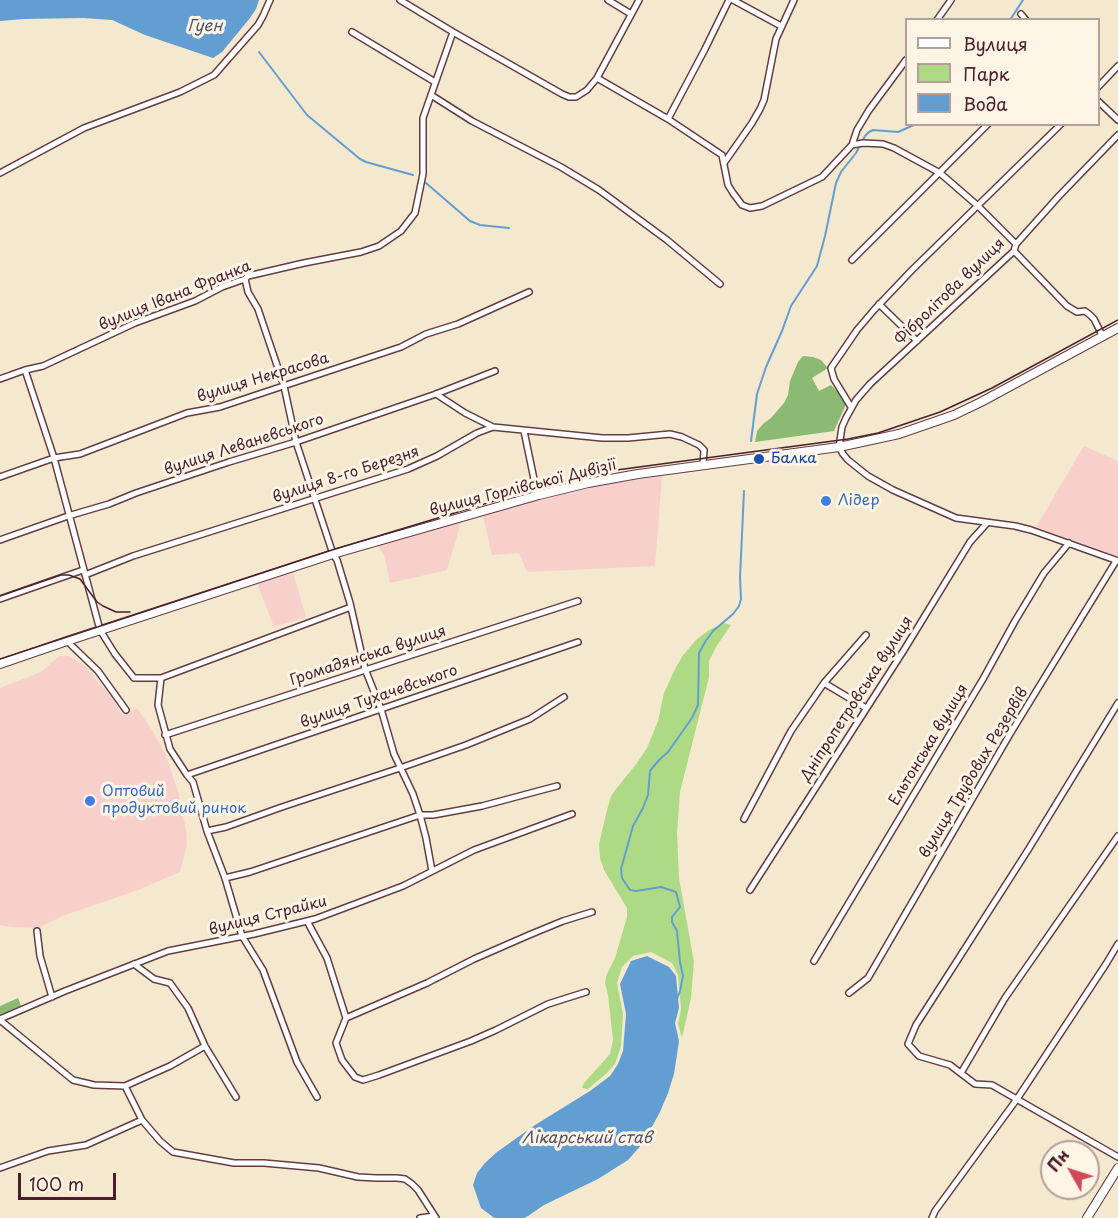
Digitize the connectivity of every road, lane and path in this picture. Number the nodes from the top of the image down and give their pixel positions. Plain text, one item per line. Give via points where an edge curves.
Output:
1 (270, 0) edge
2 (400, 0) edge
3 (608, 0) edge
4 (639, 0) edge
5 (731, 0) edge
6 (794, 0) edge
7 (951, 0) edge
8 (631, 14) junction
9 (1021, 14) dead end
10 (938, 18) edge
11 (1024, 18) edge
12 (781, 26) junction
13 (352, 32) dead end
14 (453, 32) junction
15 (905, 61) edge
16 (1118, 66) edge
17 (597, 78) junction
18 (435, 82) junction
19 (1100, 85) edge
20 (431, 95) junction
21 (1100, 103) edge
22 (668, 119) junction
23 (1118, 120) edge
24 (986, 126) edge
25 (1059, 126) edge
26 (1118, 135) edge
27 (857, 144) junction
28 (724, 163) junction
29 (0, 173) edge
30 (940, 173) junction
31 (978, 206) junction
32 (1015, 248) junction
33 (852, 260) dead end
34 (246, 279) junction
35 (720, 284) dead end
36 (529, 292) dead end
37 (879, 304) junction
38 (1118, 328) edge
39 (1102, 337) junction
40 (917, 341) junction
41 (25, 370) junction
42 (495, 371) dead end
43 (0, 379) edge
44 (284, 386) junction
45 (436, 394) junction
46 (851, 407) junction
47 (493, 427) junction
48 (524, 431) junction
49 (296, 442) junction
50 (839, 447) junction
51 (54, 459) junction
52 (703, 466) junction
53 (0, 477) edge
54 (539, 495) junction
55 (315, 498) junction
56 (68, 516) junction
57 (987, 523) junction
58 (0, 540) edge
59 (1068, 543) junction
60 (333, 554) junction
61 (1117, 561) edge
62 (84, 572) junction
63 (0, 599) edge
64 (578, 601) dead end
65 (351, 607) junction
66 (100, 630) junction
67 (866, 635) dead end
68 (67, 641) junction
69 (578, 642) dead end
70 (0, 664) edge
71 (365, 669) junction
72 (161, 678) junction
73 (824, 683) junction
74 (564, 698) dead end
75 (1118, 703) edge
76 (866, 708) junction
77 (381, 709) junction
78 (126, 710) dead end
79 (165, 735) junction
80 (400, 768) junction
81 (187, 775) junction
82 (557, 786) dead end
83 (572, 814) dead end
84 (420, 815) junction
85 (744, 819) dead end
86 (207, 831) junction
87 (1118, 836) edge
88 (432, 871) junction
89 (225, 878) junction
90 (750, 890) dead end
91 (592, 912) dead end
92 (307, 921) junction
93 (37, 931) dead end
94 (242, 936) junction
95 (1118, 944) edge
96 (814, 961) dead end
97 (134, 964) junction
98 (586, 992) dead end
99 (849, 993) dead end
100 (52, 997) junction
101 (346, 1018) junction
102 (0, 1020) edge
103 (205, 1046) junction
104 (961, 1073) junction
105 (125, 1086) junction
106 (236, 1097) dead end
107 (317, 1097) dead end
108 (1017, 1099) junction
109 (142, 1120) junction
110 (1118, 1157) edge
111 (0, 1168) edge
112 (1118, 1168) edge
113 (435, 1217) edge
114 (420, 1218) edge
115 (932, 1218) edge
116 (1087, 1218) edge

1 - 29 street via 258,25 214,75 84,128
2 - 14 street
3 - 8 street
4 - 8 street
5 - 12 street
5 - 22 street
6 - 12 street
7 - 10 street
8 - 17 street
9 - 11 street
12 - 28 street via 764,100
13 - 18 street
14 - 17 street via 569,97 582,94
14 - 18 street, вулиця Івана Франка
15 - 27 street via 857,130
16 - 19 street
17 - 22 street
18 - 20 street, вулиця Івана Франка
20 - 34 street, вулиця Івана Франка via 423,118 423,174 415,213 401,231 379,246 361,252
20 - 35 street via 472,122 599,190
21 - 23 street
22 - 28 street via 722,155
24 - 30 street
25 - 31 street
26 - 32 street, Фібролітова вулиця
27 - 28 street via 822,177 750,208 742,205 733,193
27 - 30 street via 883,144
30 - 31 street
30 - 33 street
31 - 32 street
31 - 37 street
32 - 39 street via 1068,306 1077,312 1085,311 1094,319
32 - 40 street, Фібролітова вулиця
34 - 41 street, вулиця Івана Франка via 135,323 43,366
34 - 44 street
36 - 44 street, вулиця Некрасова via 401,347
37 - 40 street
37 - 46 street via 831,368
38 - 39 main road, вулиця Горлівської Дивізії
39 - 50 main road, вулиця Горлівської Дивізії via 954,415 899,434
40 - 46 street, Фібролітова вулиця
41 - 43 street, вулиця Івана Франка
41 - 51 street
42 - 45 street, вулиця Леваневського
44 - 49 street
44 - 51 street, вулиця Некрасова via 220,407 187,413 80,454
45 - 47 street
45 - 49 street, вулиця Леваневського
46 - 50 street, Фібролітова вулиця
47 - 48 street
47 - 55 street, вулиця 8-го Березня via 408,469
48 - 52 street via 602,438 677,435 704,450
48 - 54 street
49 - 55 street
49 - 56 street, вулиця Леваневського
50 - 52 main road, вулиця Горлівської Дивізії
50 - 57 street via 858,469 893,490 956,518
51 - 53 street, вулиця Некрасова
51 - 56 street
52 - 54 main road, вулиця Горлівської Дивізії via 598,481
54 - 60 main road, вулиця Горлівської Дивізії
55 - 60 street
55 - 62 street, вулиця 8-го Березня
56 - 58 street, вулиця Леваневського
56 - 62 street
57 - 59 street via 1015,526
57 - 76 street, Дніпропетровська вулиця via 970,542
59 - 61 street
59 - 96 street, Ельтонська вулиця via 1044,573
60 - 65 street
60 - 66 main road, вулиця Горлівської Дивізії
61 - 99 street, вулиця Трудових Резервів via 868,978
62 - 63 street, вулиця 8-го Березня
62 - 66 street
64 - 71 street, Громадянська вулиця
65 - 71 street
65 - 72 street
66 - 68 main road, вулиця Горлівської Дивізії
66 - 72 street via 134,678
67 - 73 street
68 - 70 main road, вулиця Горлівської Дивізії
68 - 78 street via 98,671
69 - 77 street, вулиця Тухачевського
71 - 77 street
71 - 79 street, Громадянська вулиця
72 - 79 street via 158,705
73 - 76 street
73 - 85 street via 791,731
74 - 80 street via 513,727
75 - 104 street via 916,1025 908,1044 919,1056 950,1065
76 - 90 street, Дніпропетровська вулиця
77 - 80 street
77 - 81 street, вулиця Тухачевського
79 - 81 street
80 - 84 street
80 - 86 street
81 - 86 street via 193,782
82 - 84 street via 482,806
83 - 88 street, вулиця Страйки via 474,850
84 - 88 street
84 - 89 street
86 - 89 street
87 - 104 street via 1005,998
88 - 92 street, вулиця Страйки via 403,886
89 - 94 street
91 - 101 street via 529,935
92 - 94 street, вулиця Страйки
92 - 101 street via 327,958
93 - 100 street
94 - 97 street, вулиця Страйки via 168,951
94 - 107 street via 263,970 297,1062
95 - 108 street
97 - 100 street, вулиця Страйки
97 - 103 street via 154,979 170,983 188,1008
98 - 101 street via 548,1004 480,1038 363,1080 355,1077 342,1060 336,1043
100 - 102 street, вулиця Страйки
102 - 105 street via 73,1080
103 - 105 street
103 - 106 street
104 - 108 street via 975,1084 992,1085
105 - 109 street
108 - 110 street
108 - 115 street
109 - 111 street via 86,1145 48,1151
109 - 113 street via 173,1152 234,1163 405,1179 418,1190
112 - 116 main road
113 - 114 street

